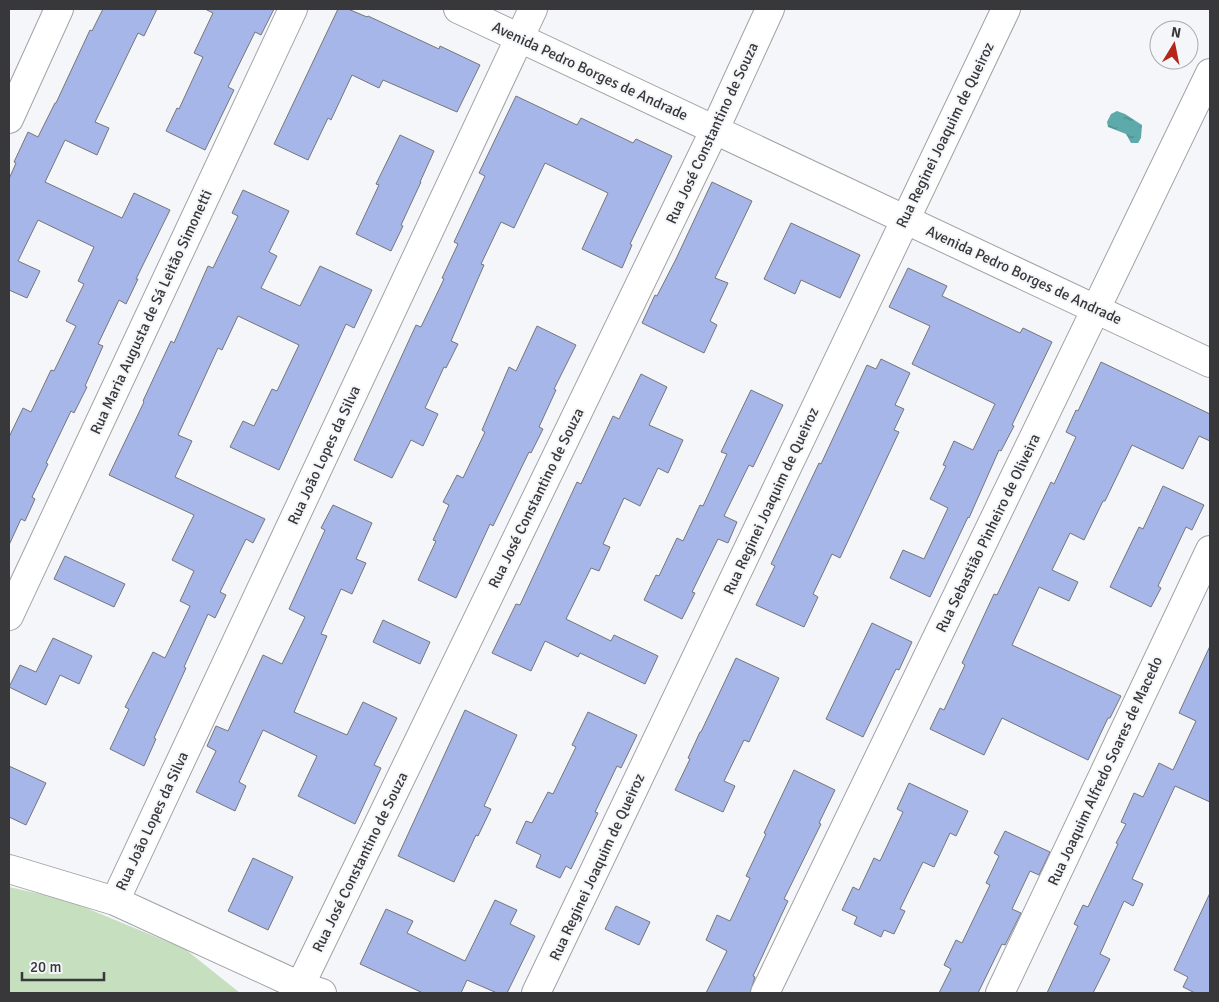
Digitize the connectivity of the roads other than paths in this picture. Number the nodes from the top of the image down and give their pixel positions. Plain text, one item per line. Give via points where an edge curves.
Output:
1 (59, 9) edge
2 (293, 9) edge
3 (458, 9) edge
4 (533, 9) edge
5 (770, 9) edge
6 (1006, 9) edge
7 (519, 38) junction
8 (1210, 73) edge
9 (9, 119) edge
10 (715, 129) junction
11 (905, 219) junction
12 (1096, 309) junction
13 (1210, 363) edge
14 (1210, 550) edge
15 (9, 616) edge
16 (9, 869) edge
17 (115, 901) junction
18 (308, 991) edge
19 (536, 993) edge
20 (765, 993) edge
21 (1000, 993) edge

1 - 9 street
2 - 15 street, Rua Maria Augusta de Sá Leitão Simonetti
3 - 7 street, Avenida Pedro Borges de Andrade
4 - 7 street, Rua João Lopes da Silva
5 - 10 street, Rua José Constantino de Souza
6 - 11 street, Rua Reginei Joaquim de Queiroz
7 - 10 street, Avenida Pedro Borges de Andrade
7 - 17 street, Rua João Lopes da Silva
8 - 12 street, Rua Sebastião Pinheiro de Oliveira
10 - 11 street, Avenida Pedro Borges de Andrade
10 - 18 street, Rua José Constantino de Souza
11 - 12 street, Avenida Pedro Borges de Andrade
11 - 19 street, Rua Reginei Joaquim de Queiroz
12 - 13 street, Avenida Pedro Borges de Andrade
12 - 20 street, Rua Sebastião Pinheiro de Oliveira
14 - 21 street, Rua Joaquim Alfredo Soares de Macedo
16 - 17 street
17 - 18 street

